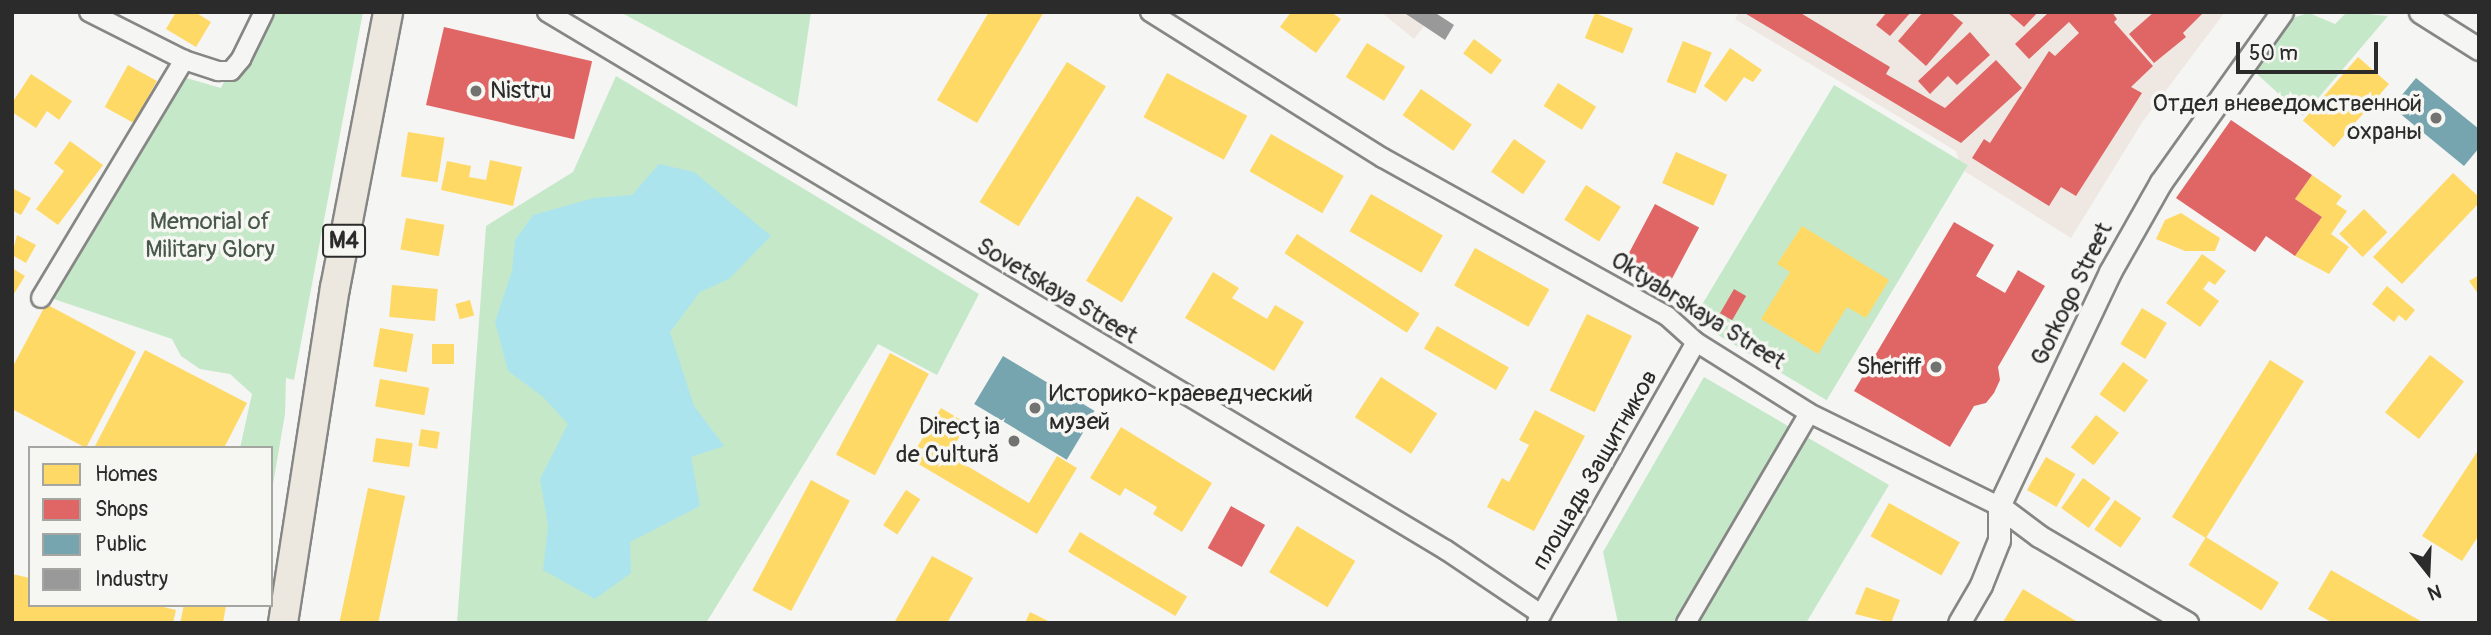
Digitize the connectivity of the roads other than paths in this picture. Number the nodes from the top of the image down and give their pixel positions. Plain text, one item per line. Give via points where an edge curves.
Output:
1 (89, 12) edge
2 (264, 12) edge
3 (388, 12) edge
4 (547, 12) edge
5 (1150, 12) edge
6 (2282, 12) edge
7 (2420, 12) edge
8 (2479, 49) edge
9 (184, 60) junction
10 (41, 298) dead end
11 (1696, 342) junction
12 (1809, 413) junction
13 (1999, 506) junction
14 (1539, 618) edge
15 (283, 623) edge
16 (1686, 623) edge
17 (1959, 623) edge
18 (2187, 623) edge

1 - 9 street
2 - 9 street via 230,71 206,71
3 - 15 highway, M4 via 335,288
4 - 14 street, Sovetskaya Street via 1446,550
5 - 11 street, Oktyabrskaya Street via 1383,158 1667,316
6 - 13 street, Gorkogo Street via 2137,220
7 - 8 street
9 - 10 street
11 - 12 street, Oktyabrskaya Street
11 - 14 street, площадь Защитников
12 - 13 street, Oktyabrskaya Street
12 - 16 street
13 - 17 street, Gorkogo Street via 1999,540 1982,585
13 - 18 street, Oktyabrskaya Street via 2039,536

